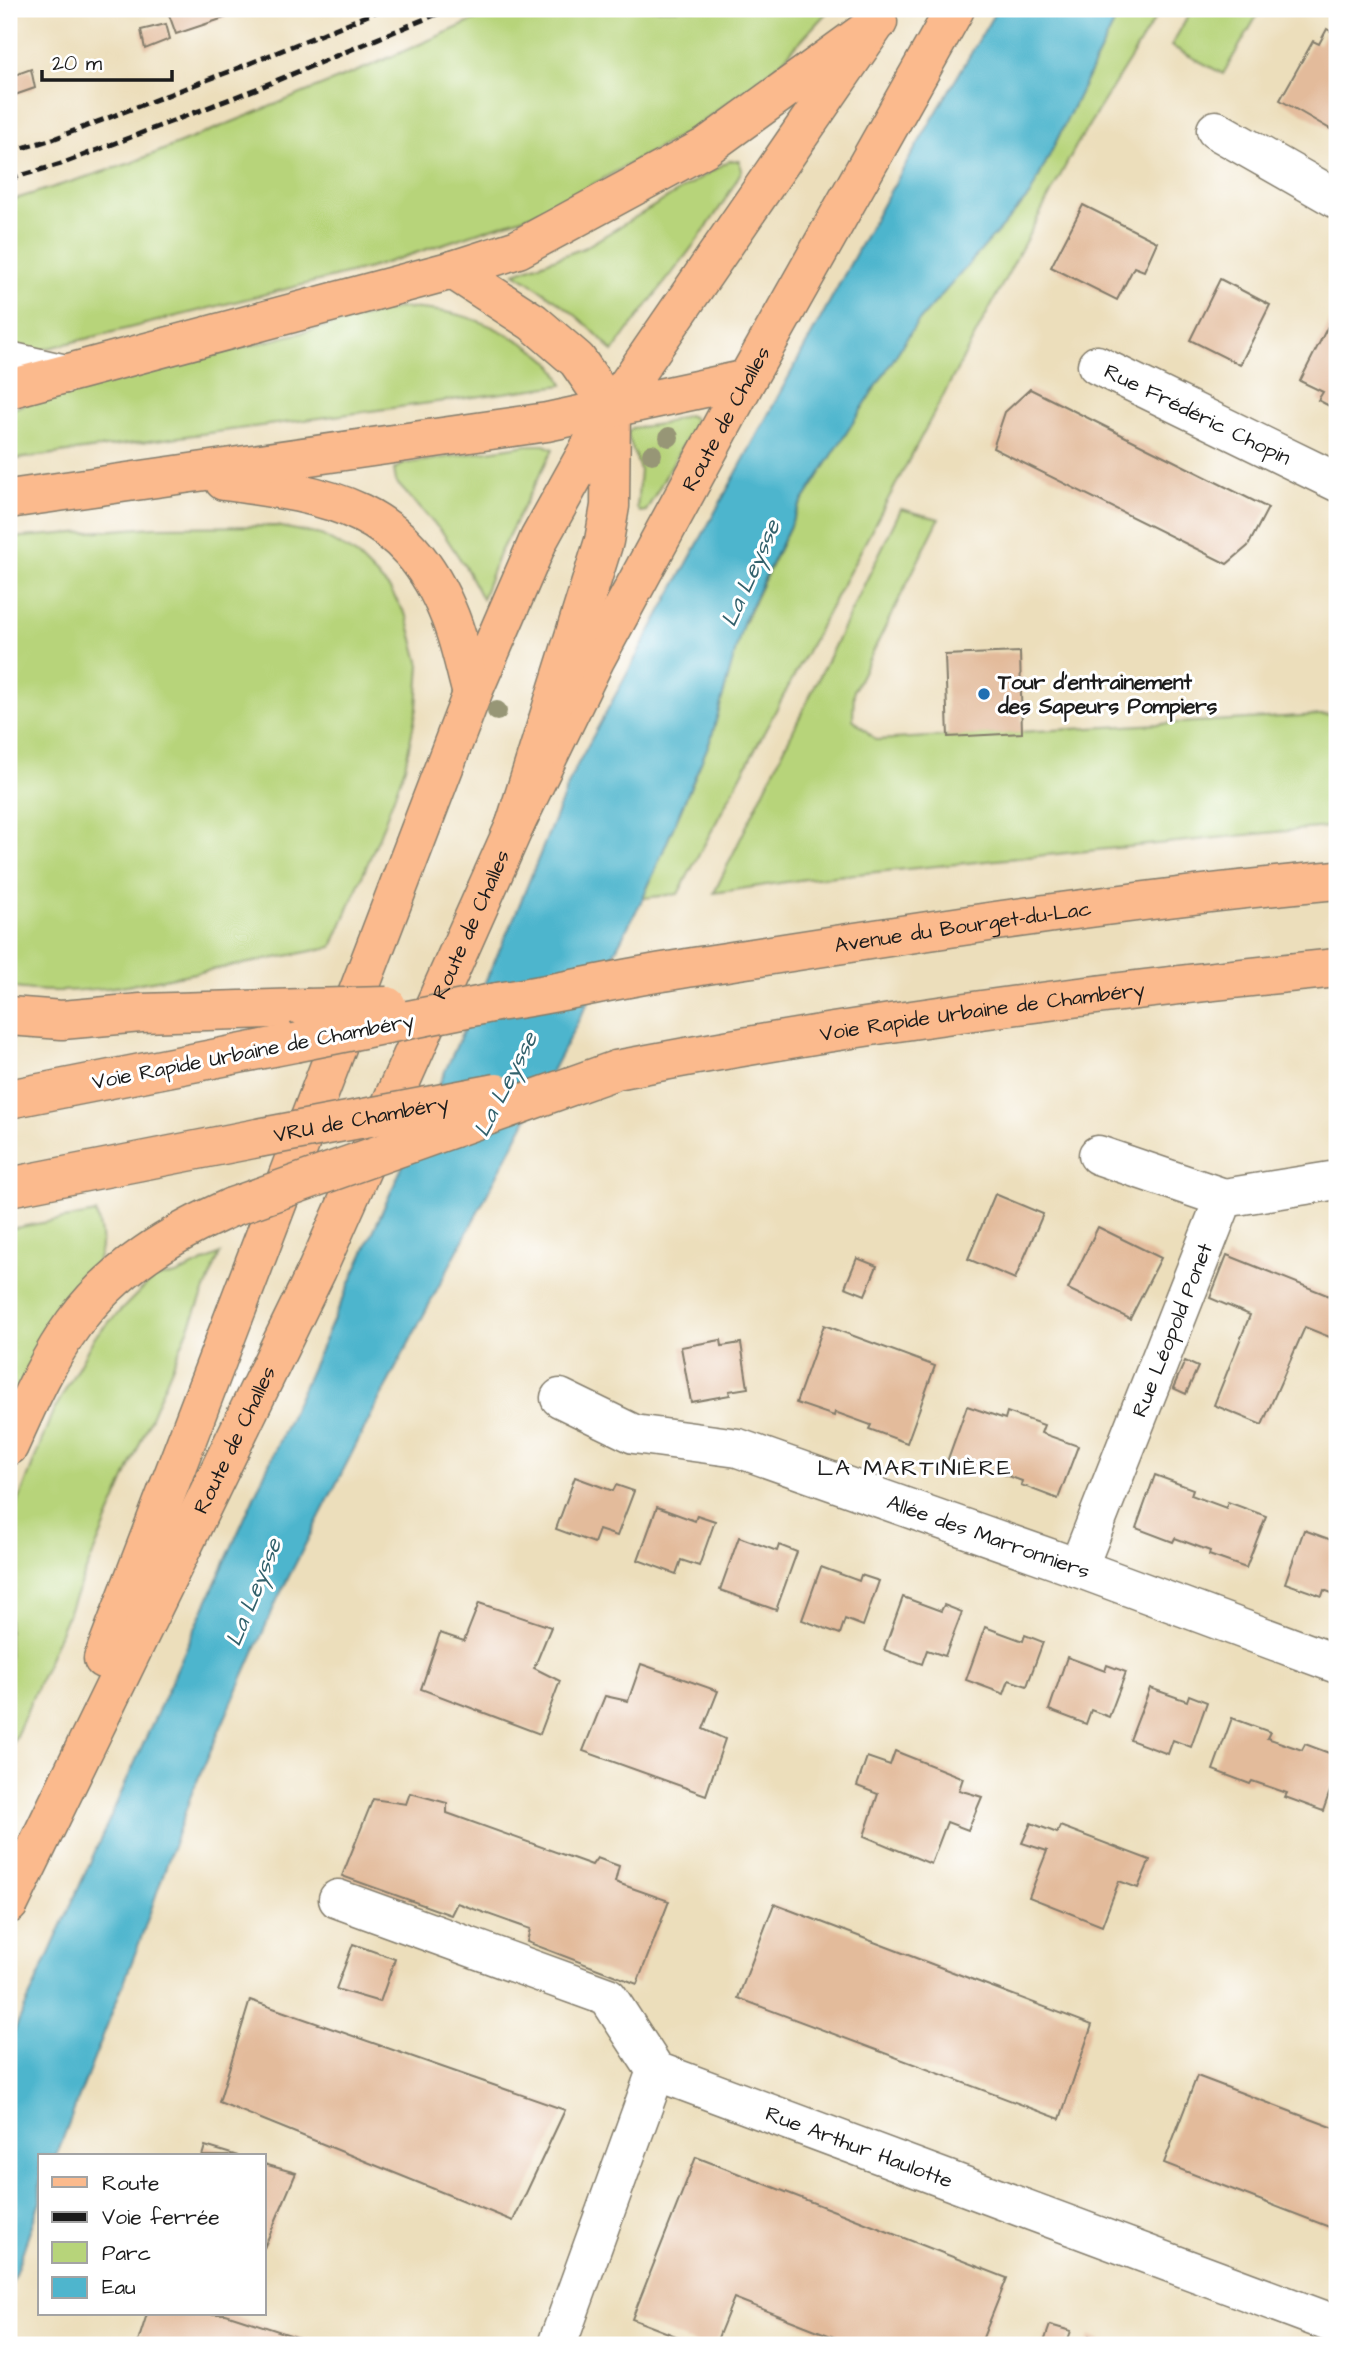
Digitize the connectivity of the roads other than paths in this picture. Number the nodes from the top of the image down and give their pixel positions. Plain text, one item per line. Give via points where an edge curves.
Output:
1 (955, 9) edge
2 (882, 15) edge
3 (1216, 130) dead end
4 (1337, 198) edge
5 (453, 270) junction
6 (9, 361) edge
7 (1097, 365) dead end
8 (66, 374) junction
9 (747, 379) junction
10 (9, 389) edge
11 (611, 410) junction
12 (173, 474) junction
13 (1337, 482) edge
14 (9, 499) edge
15 (472, 694) junction
16 (515, 825) junction
17 (1337, 880) edge
18 (1337, 968) edge
19 (9, 1016) edge
20 (300, 1025) junction
21 (623, 1069) junction
22 (9, 1099) edge
23 (1098, 1155) dead end
24 (1337, 1180) edge
25 (9, 1186) edge
26 (1224, 1198) junction
27 (560, 1398) dead end
28 (9, 1446) edge
29 (1078, 1568) junction
30 (1337, 1664) edge
31 (338, 1899) dead end
32 (10, 1901) edge
33 (656, 2071) junction
34 (1337, 2325) edge
35 (557, 2345) edge

1 - 9 main road, Route de Challes
2 - 5 main road via 706,147 518,249
2 - 11 main road, Route de Challes
3 - 4 street
5 - 8 main road
5 - 11 main road via 533,322 577,360
6 - 8 street
7 - 13 street, Rue Frédéric Chopin
8 - 10 main road
9 - 11 main road
9 - 16 main road, Route de Challes via 595,660
11 - 12 main road
11 - 15 main road, Route de Challes via 539,539
11 - 16 main road via 610,506 604,541
12 - 14 main road
12 - 15 main road via 318,496 350,506 382,525 413,551 436,584 452,620
15 - 32 main road, Route de Challes
16 - 32 main road, Route de Challes via 317,1270
17 - 20 main road, Avenue du Bourget-du-Lac, bridge via 1083,908 671,970 503,1001
18 - 21 main road, Voie Rapide Urbaine de Chambéry via 950,1015
19 - 20 main road via 62,1020 141,1013
20 - 22 main road, Voie Rapide Urbaine de Chambéry
21 - 25 main road, VRU de Chambéry, bridge
21 - 28 main road, bridge via 232,1208 172,1235 139,1258 75,1322
23 - 26 street
24 - 26 street
26 - 29 street, Rue Léopold Ponet
27 - 29 street, Allée des Marronniers via 634,1434 738,1448
29 - 30 street, Allée des Marronniers
31 - 33 street via 608,1997
33 - 34 street, Rue Arthur Haulotte
33 - 35 street

